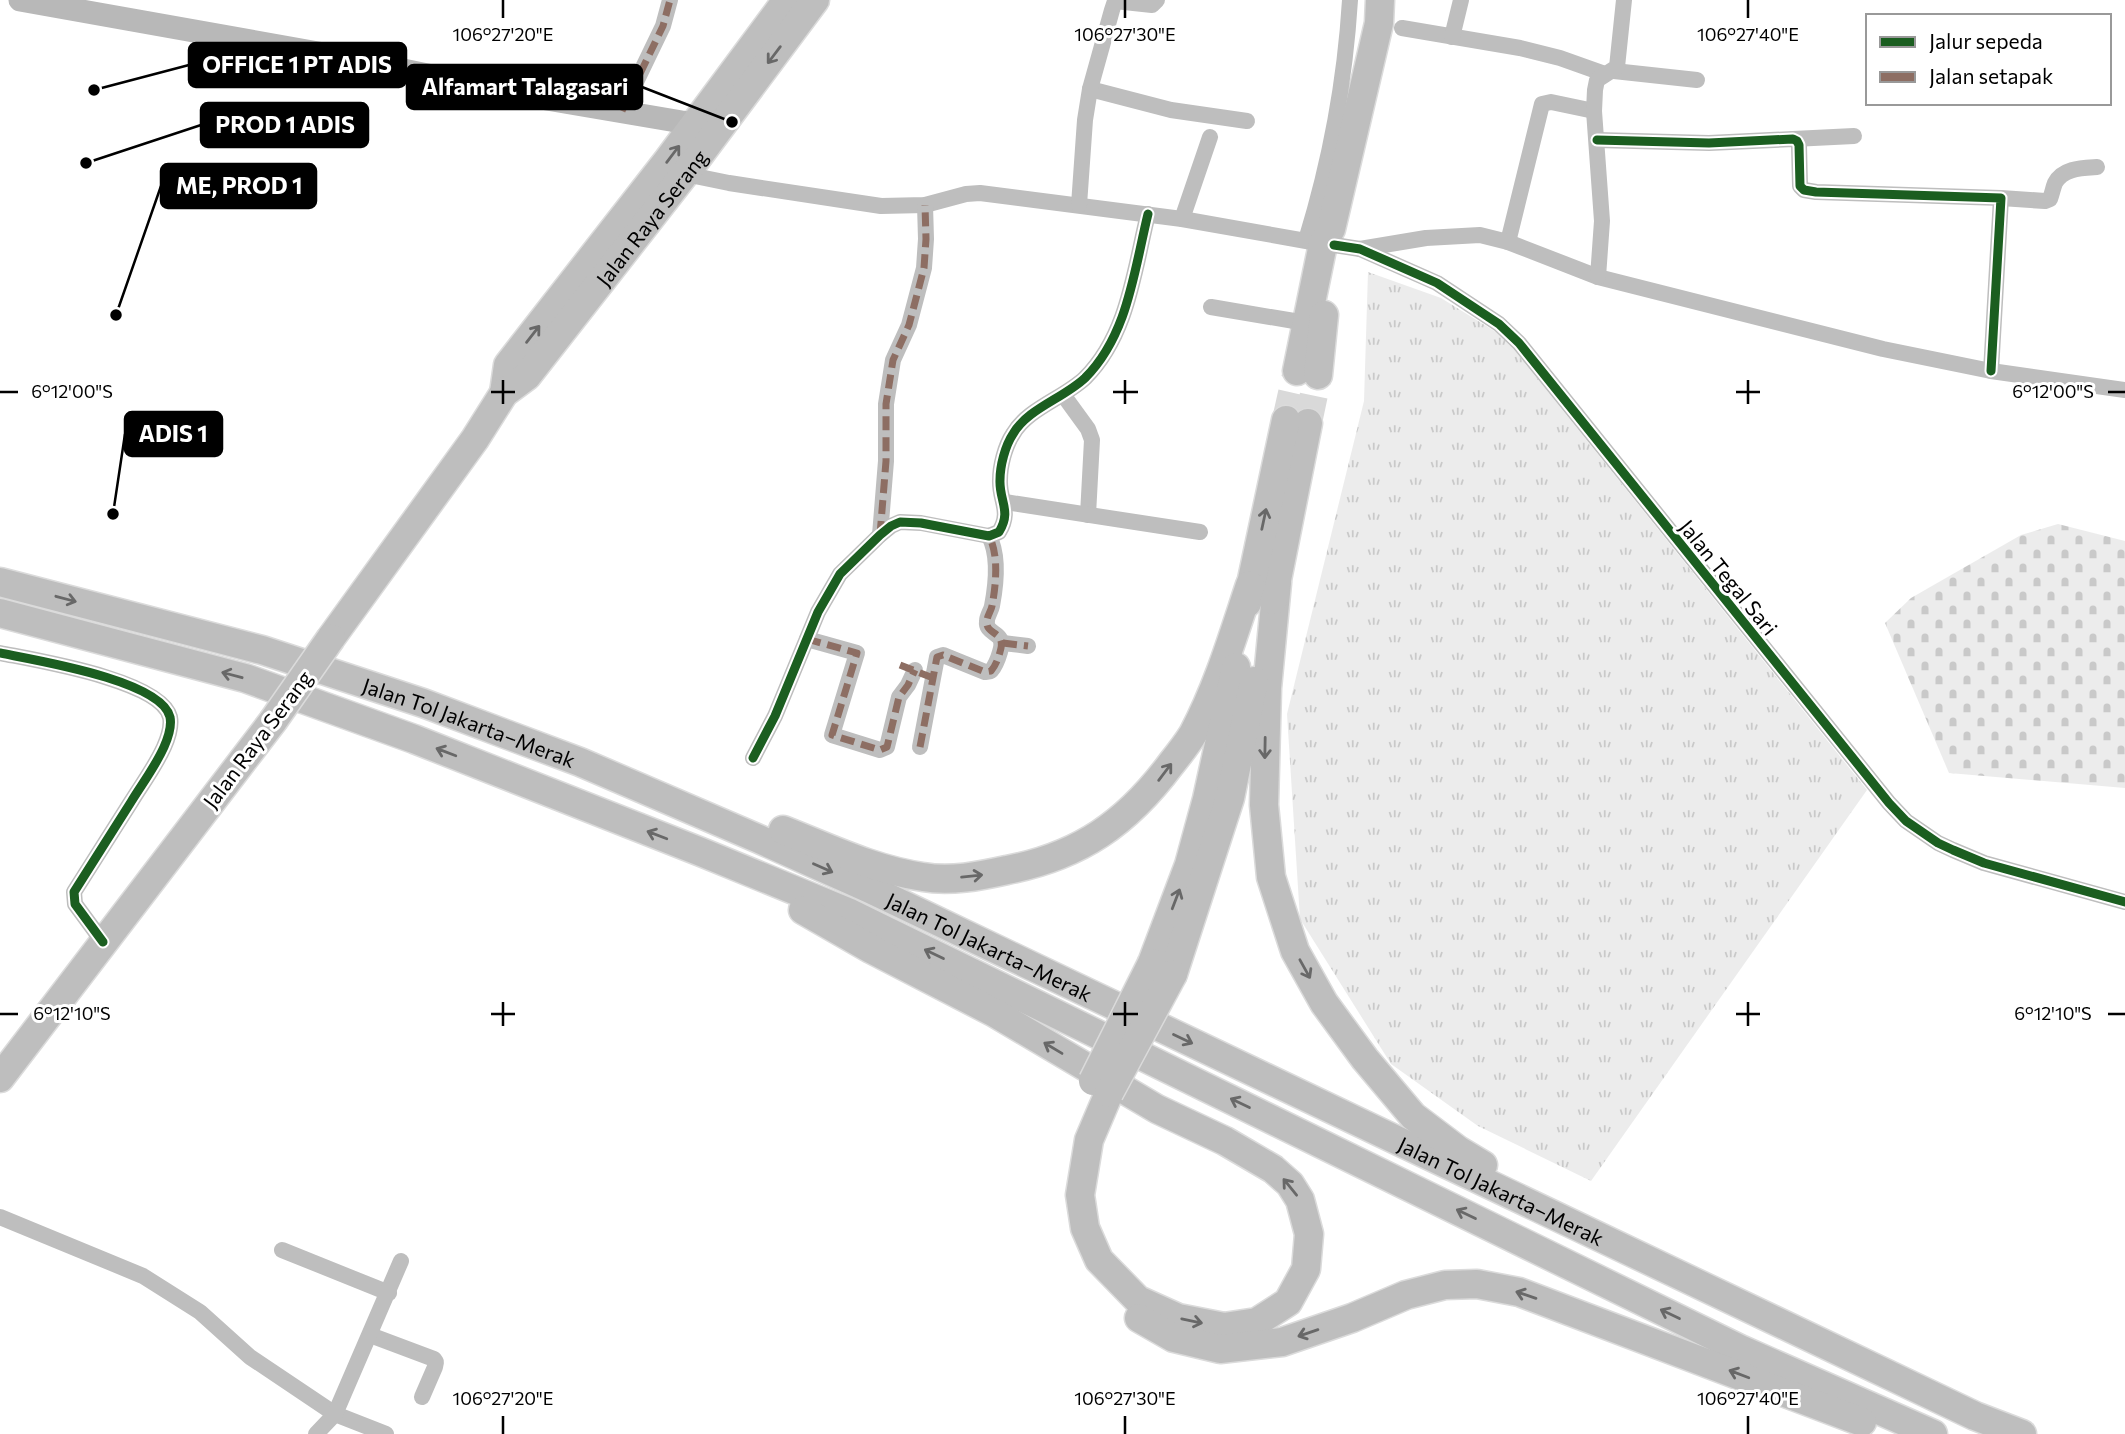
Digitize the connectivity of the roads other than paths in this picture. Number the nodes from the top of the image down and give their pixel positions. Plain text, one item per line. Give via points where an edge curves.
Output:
1 (20, 0) edge
2 (670, 0) edge
3 (787, 0) edge
4 (815, 0) edge
5 (1157, 0) edge
6 (1350, 0) edge
7 (1380, 0) edge
8 (1461, 0) edge
9 (1624, 0) edge
10 (1402, 28) dead end
11 (1452, 37) junction
12 (1609, 72) junction
13 (1697, 80) dead end
14 (1090, 89) junction
15 (622, 111) junction
16 (1594, 111) junction
17 (1247, 121) dead end
18 (704, 130) junction
19 (1854, 136) dead end
20 (1210, 138) dead end
21 (1793, 139) junction
22 (1597, 140) junction
23 (2097, 167) dead end
24 (685, 174) junction
25 (2001, 198) junction
26 (925, 205) junction
27 (1079, 205) junction
28 (1148, 214) junction
29 (1182, 219) junction
30 (1331, 242) junction
31 (1508, 242) junction
32 (1598, 277) junction
33 (1211, 307) dead end
34 (1306, 323) junction
35 (1991, 371) junction
36 (2125, 390) edge
37 (504, 393) junction
38 (1064, 396) junction
39 (1297, 422) tunnel mouth
40 (1005, 502) junction
41 (1088, 515) junction
42 (1200, 532) dead end
43 (880, 535) junction
44 (989, 536) junction
45 (0, 582) edge
46 (1264, 584) junction
47 (0, 613) edge
48 (807, 639) junction
49 (1003, 643) junction
50 (1028, 646) dead end
51 (0, 653) edge
52 (933, 678) junction
53 (920, 747) dead end
54 (753, 758) dead end
55 (580, 762) junction
56 (701, 852) junction
57 (2125, 902) edge
58 (103, 942) junction
59 (0, 1079) edge
60 (1101, 1087) junction
61 (0, 1217) edge
62 (282, 1250) dead end
63 (401, 1261) dead end
64 (389, 1293) junction
65 (370, 1335) junction
66 (422, 1398) dead end
67 (335, 1414) junction
68 (1975, 1416) junction
69 (316, 1434) edge
70 (386, 1434) edge
71 (1894, 1434) edge
72 (1933, 1434) edge
73 (2022, 1434) edge

1 - 15 main road
2 - 15 street via 663,26
3 - 18 highway, Jalan Raya Serang
4 -> 18 highway, Jalan Raya Serang
5 - 14 street via 1152,5 1115,1
6 - 30 street via 1331,146
7 - 30 highway
8 - 11 street
9 - 12 street via 1618,63
10 - 11 street
11 - 12 street via 1520,48
12 - 13 street
12 - 16 street via 1597,80
14 - 17 street via 1171,110
14 - 27 street
15 - 18 main road
16 - 22 street
16 - 31 street via 1542,104
18 - 24 highway, Jalan Raya Serang
37 -> 18 highway, Jalan Raya Serang via 508,365
19 - 21 street
20 - 29 street
21 - 22 street via 1709,143
21 - 25 street via 1799,145 1800,186 1804,190
22 - 32 street via 1602,221
23 - 25 street via 2059,176 2045,201
24 - 26 street via 863,205
24 - 37 highway, Jalan Raya Serang via 527,376
25 - 35 street
26 - 27 street via 972,193
26 - 43 street via 923,268 909,325 894,360 886,404
27 - 28 street
28 - 29 street
28 - 38 street via 1121,324 1106,352
29 - 30 street
30 - 31 street via 1466,234
30 - 34 highway
30 - 34 highway via 1307,373
30 - 57 street, Jalan Tegal Sari via 1437,283 1499,324 1519,343 1906,821 1938,843 1984,863
31 - 32 street
32 - 35 street via 1883,349
33 - 34 street
35 - 36 street
37 - 58 highway, Jalan Raya Serang, bridge via 273,721
38 - 40 street via 1034,413 1013,433 1000,477
38 - 41 street via 1091,440
39 - 46 highway
40 - 41 street
40 - 44 street via 1003,525
41 - 42 street
43 - 44 street via 900,522
43 - 48 street via 840,574
44 - 49 street via 995,555 993,598 986,624
45 -> 55 highway, Jalan Tol Jakarta–Merak via 262,650
55 -> 46 highway via 641,778 904,874 974,877 1057,858 1119,821 1152,790 1192,736
46 - 60 highway, bridge via 1253,684 1230,798 1162,969
46 -> 68 highway via 1264,805 1271,877 1295,951 1324,1003 1413,1116 1492,1170
56 -> 47 highway, Jalan Tol Jakarta–Merak via 245,678
48 - 52 street via 858,653 832,735 880,750 887,747 907,667
48 - 54 street
49 - 50 street
49 - 52 street via 991,671 940,655
51 - 58 street via 119,681 164,705 170,717 158,760 74,892 75,905
52 - 53 street
55 -> 68 highway, Jalan Tol Jakarta–Merak via 870,890
60 -> 56 highway via 1080,1195 1085,1228 1099,1260 1138,1300 1178,1318 1224,1327 1257,1322 1288,1302 1306,1269 1309,1234 1300,1200 1273,1169 1157,1109 993,1012
72 -> 56 highway, Jalan Tol Jakarta–Merak via 1740,1349 850,914
58 - 59 highway, Jalan Raya Serang
71 -> 60 highway via 1519,1292 1477,1283 1406,1295 1282,1342 1220,1349 1174,1338 1122,1310 1085,1264 1071,1230 1066,1192 1074,1136
61 - 67 street via 171,1292 250,1357
62 - 64 street
63 - 64 street
64 - 65 street
65 - 66 street via 434,1359
65 - 67 street
67 - 69 street
67 - 70 street
68 - 73 highway, Jalan Tol Jakarta–Merak

